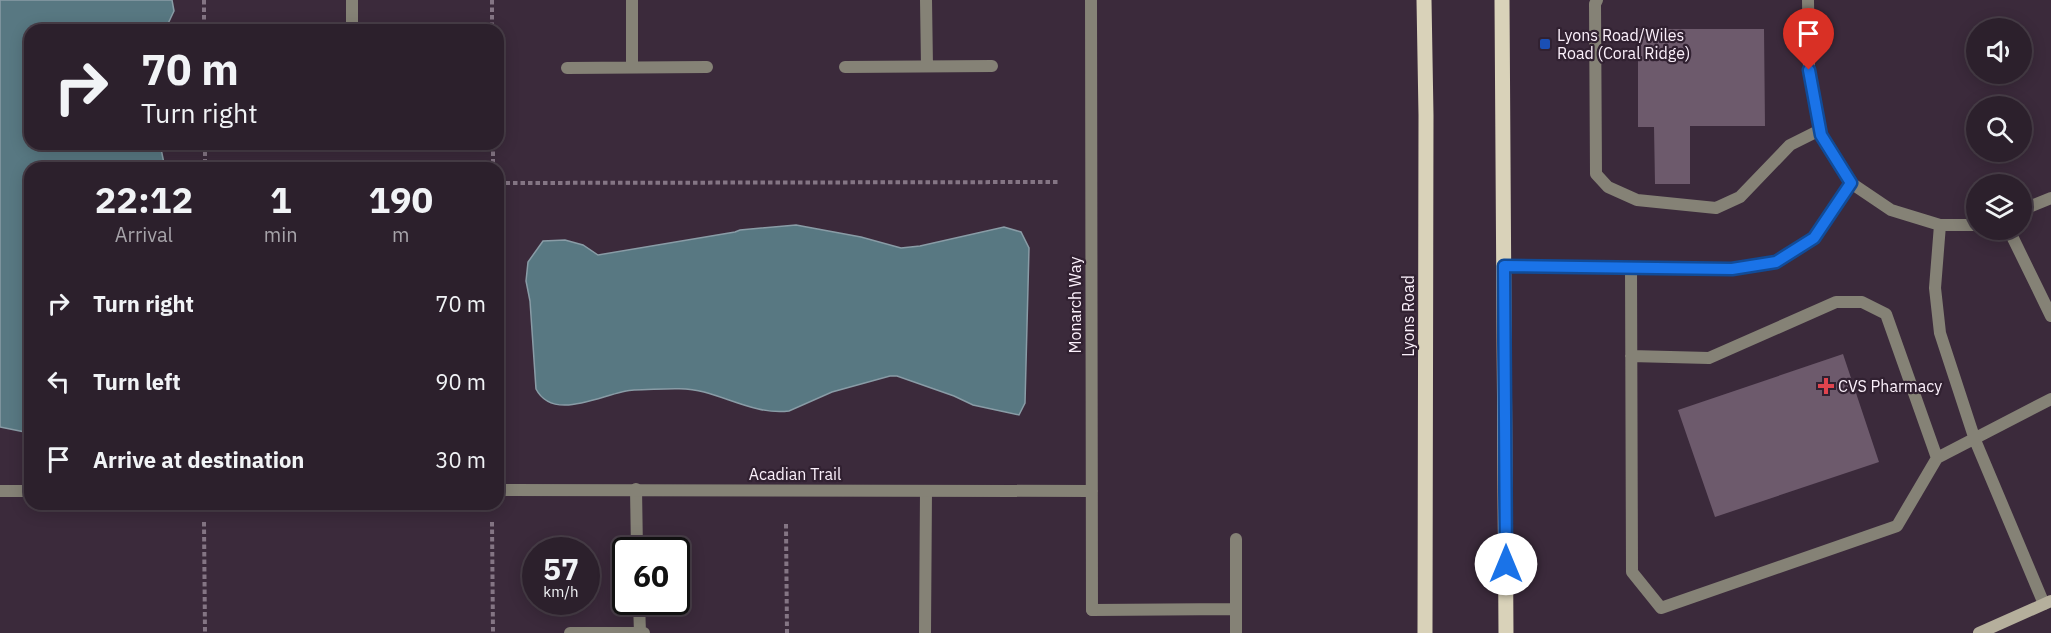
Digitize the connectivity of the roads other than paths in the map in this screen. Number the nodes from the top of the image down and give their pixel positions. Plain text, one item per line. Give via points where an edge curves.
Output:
1 (352, 0) edge
2 (632, 0) edge
3 (926, 0) edge
4 (1091, 0) edge
5 (1424, 0) edge
6 (1502, 0) edge
7 (1597, 0) edge
8 (1808, 0) edge
9 (352, 24) edge
10 (927, 66) junction
11 (992, 66) dead end
12 (632, 67) junction
13 (707, 67) dead end
14 (845, 67) dead end
15 (567, 68) dead end
16 (1820, 130) junction
17 (1851, 183) junction
18 (2051, 198) edge
19 (2032, 206) edge
20 (1940, 225) junction
21 (1966, 225) edge
22 (2014, 240) edge
23 (1504, 266) junction
24 (1631, 268) junction
25 (2051, 316) edge
26 (1631, 356) junction
27 (2051, 399) edge
28 (1975, 440) junction
29 (1937, 458) junction
30 (636, 489) junction
31 (504, 490) edge
32 (0, 491) edge
33 (24, 491) edge
34 (926, 491) junction
35 (1092, 491) junction
36 (638, 537) edge
37 (1236, 539) dead end
38 (2048, 603) edge
39 (1236, 609) junction
40 (639, 615) edge
41 (570, 633) edge
42 (640, 633) edge
43 (644, 633) edge
44 (925, 633) edge
45 (1236, 633) edge
46 (1425, 633) edge
47 (1506, 633) edge
48 (1979, 633) edge

1 - 9 street
2 - 12 street
3 - 10 street
4 - 35 street, Monarch Way
5 - 46 main road, Lyons Road
6 - 23 main road
7 - 16 street via 1596,174 1608,188 1637,200 1716,207 1740,197 1790,145
8 - 16 street via 1809,70
10 - 11 street
10 - 14 street
12 - 13 street
12 - 15 street
16 - 17 street
17 - 20 street via 1891,210
17 - 24 street via 1814,238 1776,262 1732,269
18 - 19 street
20 - 21 street
20 - 28 street via 1935,288 1940,333
22 - 25 street
23 - 24 street
23 - 47 main road
24 - 26 street
26 - 29 street via 1708,358 1836,302 1862,302 1886,314
26 - 29 street via 1632,572 1661,608 1897,526
27 - 28 street
28 - 29 street
28 - 38 street
30 - 31 street, Acadian Trail
30 - 34 street, Acadian Trail
30 - 36 street
32 - 33 street
34 - 35 street, Acadian Trail
34 - 44 street
35 - 39 street, Monarch Way via 1092,610
37 - 39 street
38 - 48 main road
39 - 45 street
40 - 42 street
41 - 42 street
42 - 43 street

